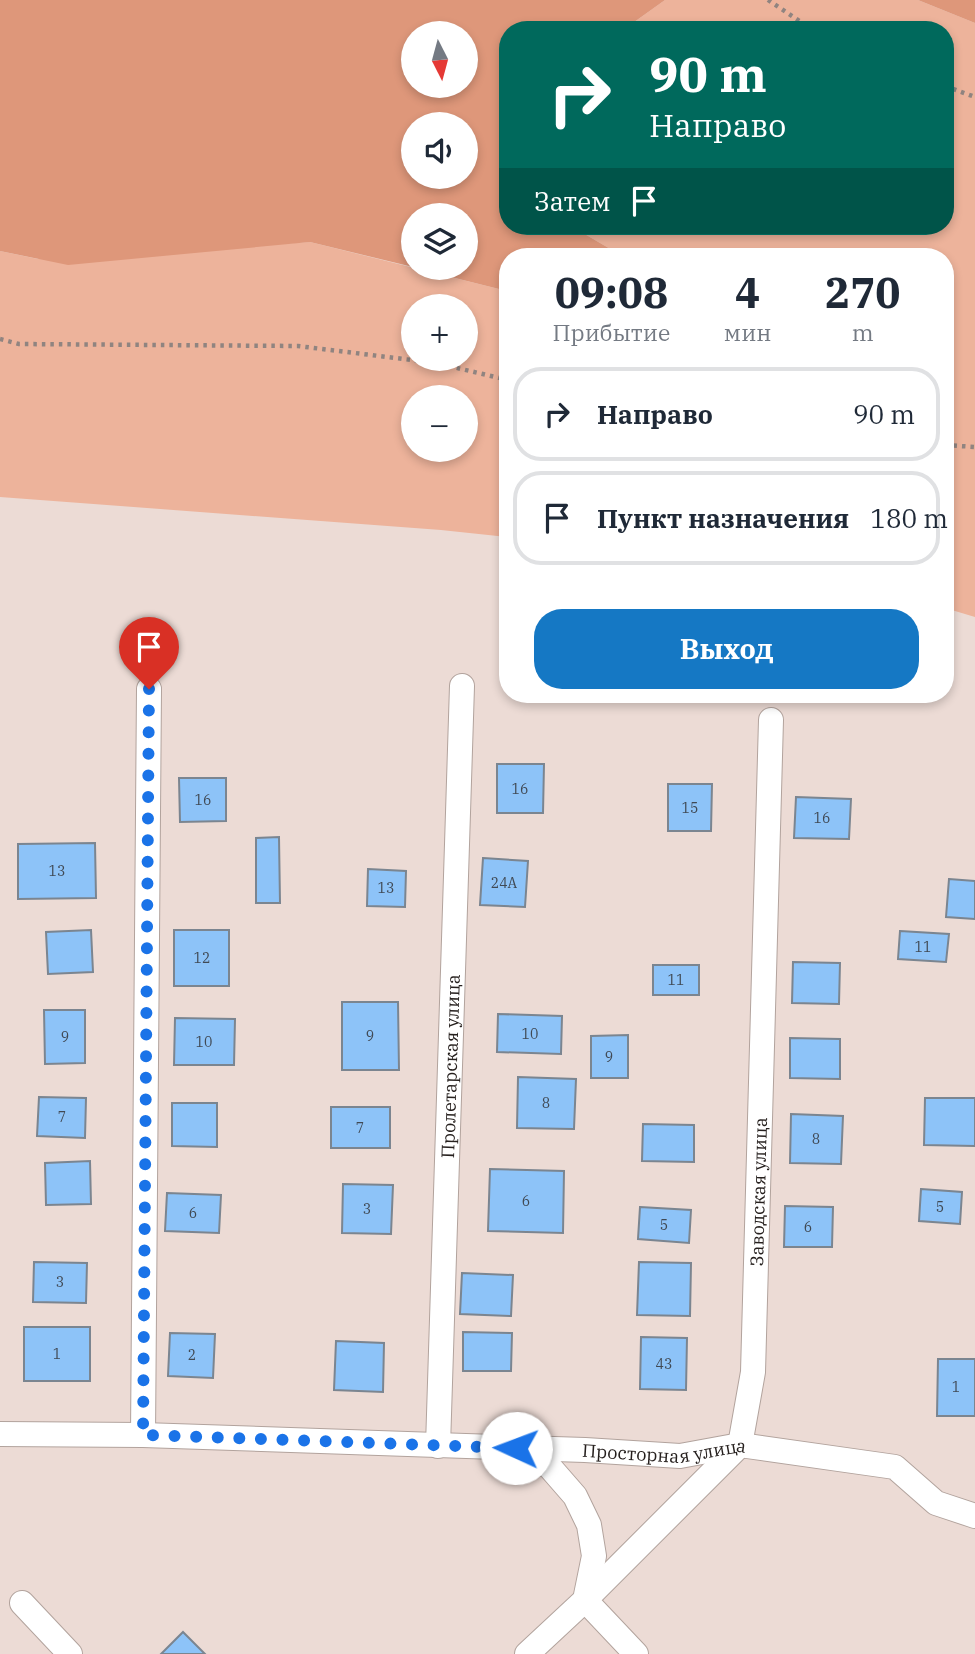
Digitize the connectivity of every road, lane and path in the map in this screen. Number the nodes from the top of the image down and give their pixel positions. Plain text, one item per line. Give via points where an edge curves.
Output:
1 (768, 0) edge
2 (800, 21) edge
3 (954, 89) edge
4 (975, 97) edge
5 (0, 339) edge
6 (499, 378) edge
7 (954, 446) edge
8 (975, 447) edge
9 (462, 686) dead end
10 (149, 689) dead end
11 (771, 720) dead end
12 (0, 1434) edge
13 (143, 1435) junction
14 (740, 1445) junction
15 (438, 1446) junction
16 (470, 1446) junction
17 (975, 1516) edge
18 (585, 1600) junction
19 (22, 1603) dead end
20 (70, 1654) edge
21 (527, 1654) edge
22 (636, 1654) edge

1 - 2 path
3 - 4 path
5 - 6 path via 19,344 298,346 436,363
7 - 8 path
9 - 15 street, Пролетарская улица
10 - 13 street
11 - 14 street, Заводская улица via 753,1372
12 - 13 street, Просторная улица
13 - 15 street, Просторная улица
14 - 16 street, Просторная улица via 680,1456
14 - 17 street, Просторная улица via 895,1468 936,1503
14 - 18 street
15 - 16 street, Просторная улица
16 - 18 street via 548,1465 575,1496 589,1525 594,1556
18 - 21 street
18 - 22 street
19 - 20 street

